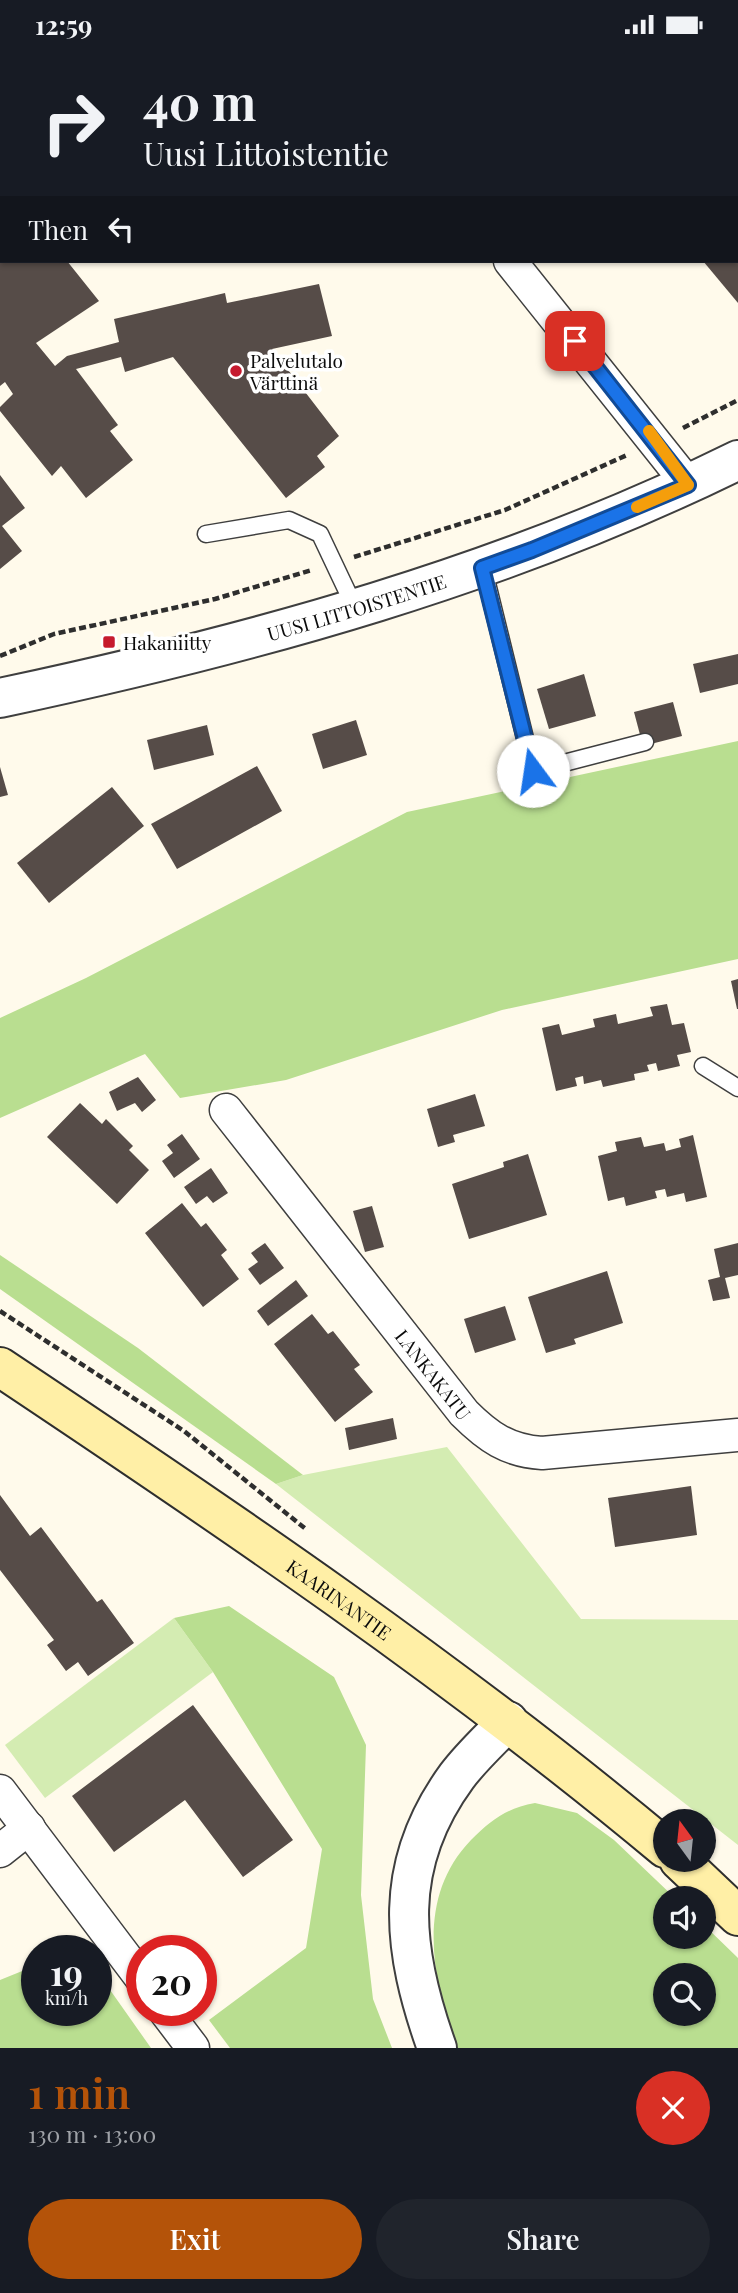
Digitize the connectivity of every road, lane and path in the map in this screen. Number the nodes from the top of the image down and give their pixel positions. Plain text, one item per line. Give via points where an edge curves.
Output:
1 (512, 263) edge
2 (738, 400) edge
3 (657, 442) junction
4 (738, 460) edge
5 (688, 485) junction
6 (206, 534) dead end
7 (334, 564) junction
8 (482, 568) junction
9 (356, 611) junction
10 (104, 623) junction
11 (106, 633) dead end
12 (0, 656) edge
13 (0, 698) edge
14 (645, 742) dead end
15 (703, 1066) dead end
16 (738, 1089) edge
17 (226, 1111) dead end
18 (0, 1367) edge
19 (738, 1435) edge
20 (508, 1721) junction
21 (0, 1791) edge
22 (29, 1828) junction
23 (653, 1838) edge
24 (0, 1851) edge
25 (693, 1873) edge
26 (738, 1916) edge
27 (126, 1958) edge
28 (176, 2026) edge
29 (193, 2048) edge
30 (437, 2048) edge

1 - 3 street
2 - 3 path
3 - 5 street
3 - 7 path via 505,510
4 - 5 street, UUSI LITTOISTENTIE
5 - 8 street, UUSI LITTOISTENTIE
6 - 7 lane via 289,520 320,534
7 - 9 lane
7 - 10 path via 215,599
8 - 9 street, UUSI LITTOISTENTIE
8 - 14 lane via 533,771
9 - 13 street, UUSI LITTOISTENTIE
10 - 11 path
10 - 12 path via 54,634
15 - 16 lane
17 - 19 street, LANKAKATU via 464,1413 489,1437 523,1452 542,1453
18 - 20 main road, KAARINANTIE via 330,1590
20 - 23 main road, KAARINANTIE
20 - 30 street via 457,1776 442,1802 421,1842 408,1898 409,1945
21 - 22 street
22 - 24 street
22 - 27 street
25 - 26 main road
28 - 29 street

